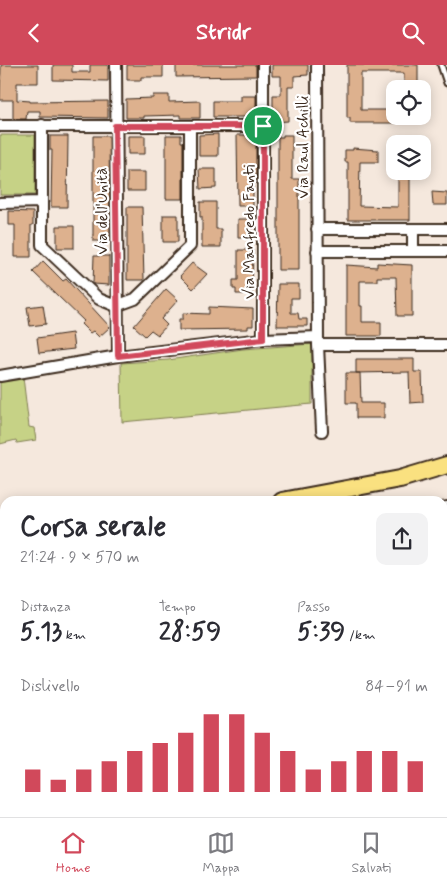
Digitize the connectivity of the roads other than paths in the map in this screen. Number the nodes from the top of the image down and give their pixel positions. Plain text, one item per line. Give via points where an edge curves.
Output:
1 (116, 65) edge
2 (263, 65) edge
3 (317, 65) edge
4 (441, 65) edge
5 (447, 83) edge
6 (42, 125) junction
7 (0, 126) edge
8 (115, 126) junction
9 (190, 126) junction
10 (263, 126) junction
11 (0, 203) edge
12 (42, 203) junction
13 (317, 229) junction
14 (413, 229) junction
15 (447, 229) edge
16 (317, 251) junction
17 (413, 251) junction
18 (447, 251) edge
19 (116, 306) junction
20 (263, 339) junction
21 (318, 341) junction
22 (447, 345) edge
23 (118, 356) junction
24 (0, 376) edge
25 (322, 431) dead end
26 (447, 465) edge
27 (309, 496) edge

1 - 8 street, Via dell'Unità
2 - 10 street, Via Manfredo Fanti
3 - 13 street, Via Raul Achilli
4 - 5 lane
6 - 7 street
6 - 8 street
6 - 12 street
8 - 9 street
8 - 19 street, Via dell'Unità
9 - 10 street
9 - 19 street via 190,246 135,299
10 - 20 street, Via Manfredo Fanti
11 - 12 street
12 - 19 street via 42,245 99,299
13 - 14 street
13 - 16 street, Via Raul Achilli
14 - 15 street
14 - 17 street
16 - 17 street
16 - 21 street, Via Raul Achilli
17 - 18 street
19 - 23 street, Via dell'Unità
20 - 21 street
20 - 23 street
21 - 22 street
21 - 25 street, Via Raul Achilli
23 - 24 street
26 - 27 main road via 400,479

